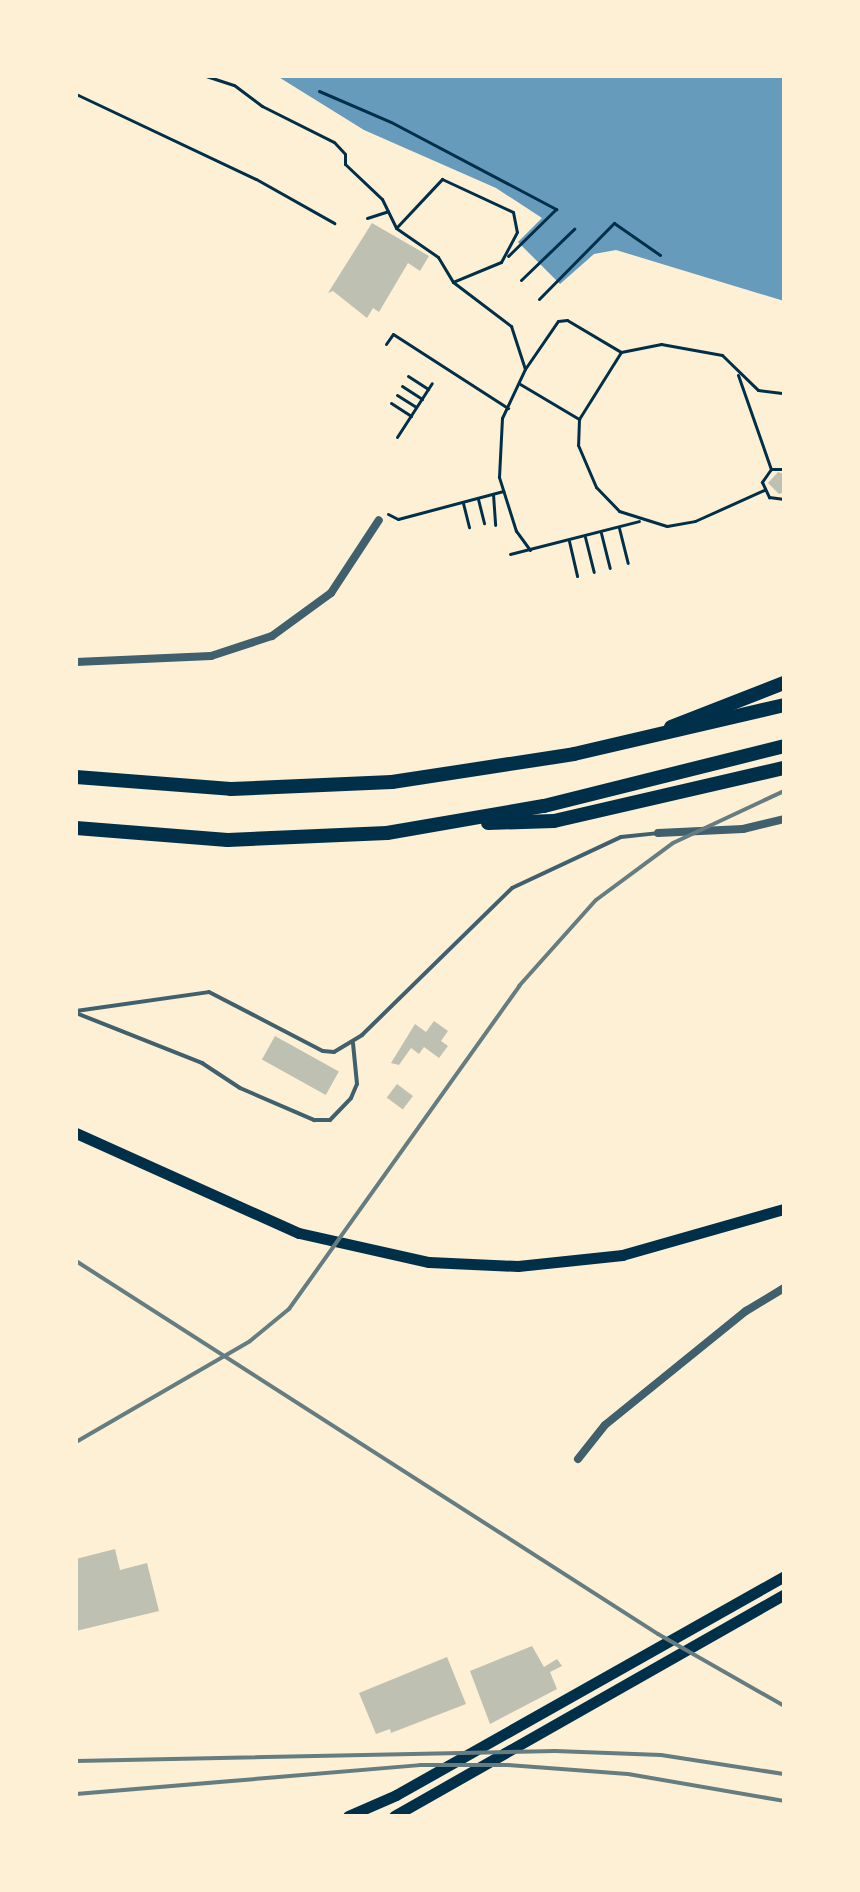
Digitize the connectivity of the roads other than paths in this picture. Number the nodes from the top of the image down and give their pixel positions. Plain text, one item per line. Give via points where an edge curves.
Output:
1 (381, 516) road end
2 (76, 662) edge
3 (784, 683) edge
4 (784, 705) edge
5 (653, 737) junction
6 (784, 746) edge
7 (784, 768) edge
8 (76, 777) edge
9 (784, 819) edge
10 (467, 821) junction
11 (76, 828) edge
12 (658, 833) joint
13 (76, 1012) edge
14 (353, 1042) junction
15 (76, 1133) edge
16 (784, 1209) edge
17 (784, 1288) edge
18 (578, 1459) dead end
19 (784, 1576) edge
20 (784, 1594) edge
21 (607, 1673) junction
22 (616, 1689) junction
23 (348, 1816) edge
24 (394, 1816) edge

1 - 2 street via 331,593 272,636 211,656
3 - 5 highway via 720,704
4 - 5 highway
5 - 8 highway via 496,768 342,786 200,788
6 - 10 highway
7 - 10 highway via 554,821
9 - 12 street via 738,829
10 - 11 highway via 360,836 279,840
12 - 14 lane via 621,837 512,888
13 - 14 lane via 209,992 323,1051 334,1052
13 - 14 lane via 202,1063 240,1088 314,1120 330,1120 351,1098 357,1084
15 - 16 main road via 288,1228 380,1255 454,1264 548,1264 622,1255
17 - 18 street via 746,1311 605,1425
19 - 21 main road
20 - 22 main road
21 - 22 main road
21 - 23 main road via 396,1795
22 - 24 main road

